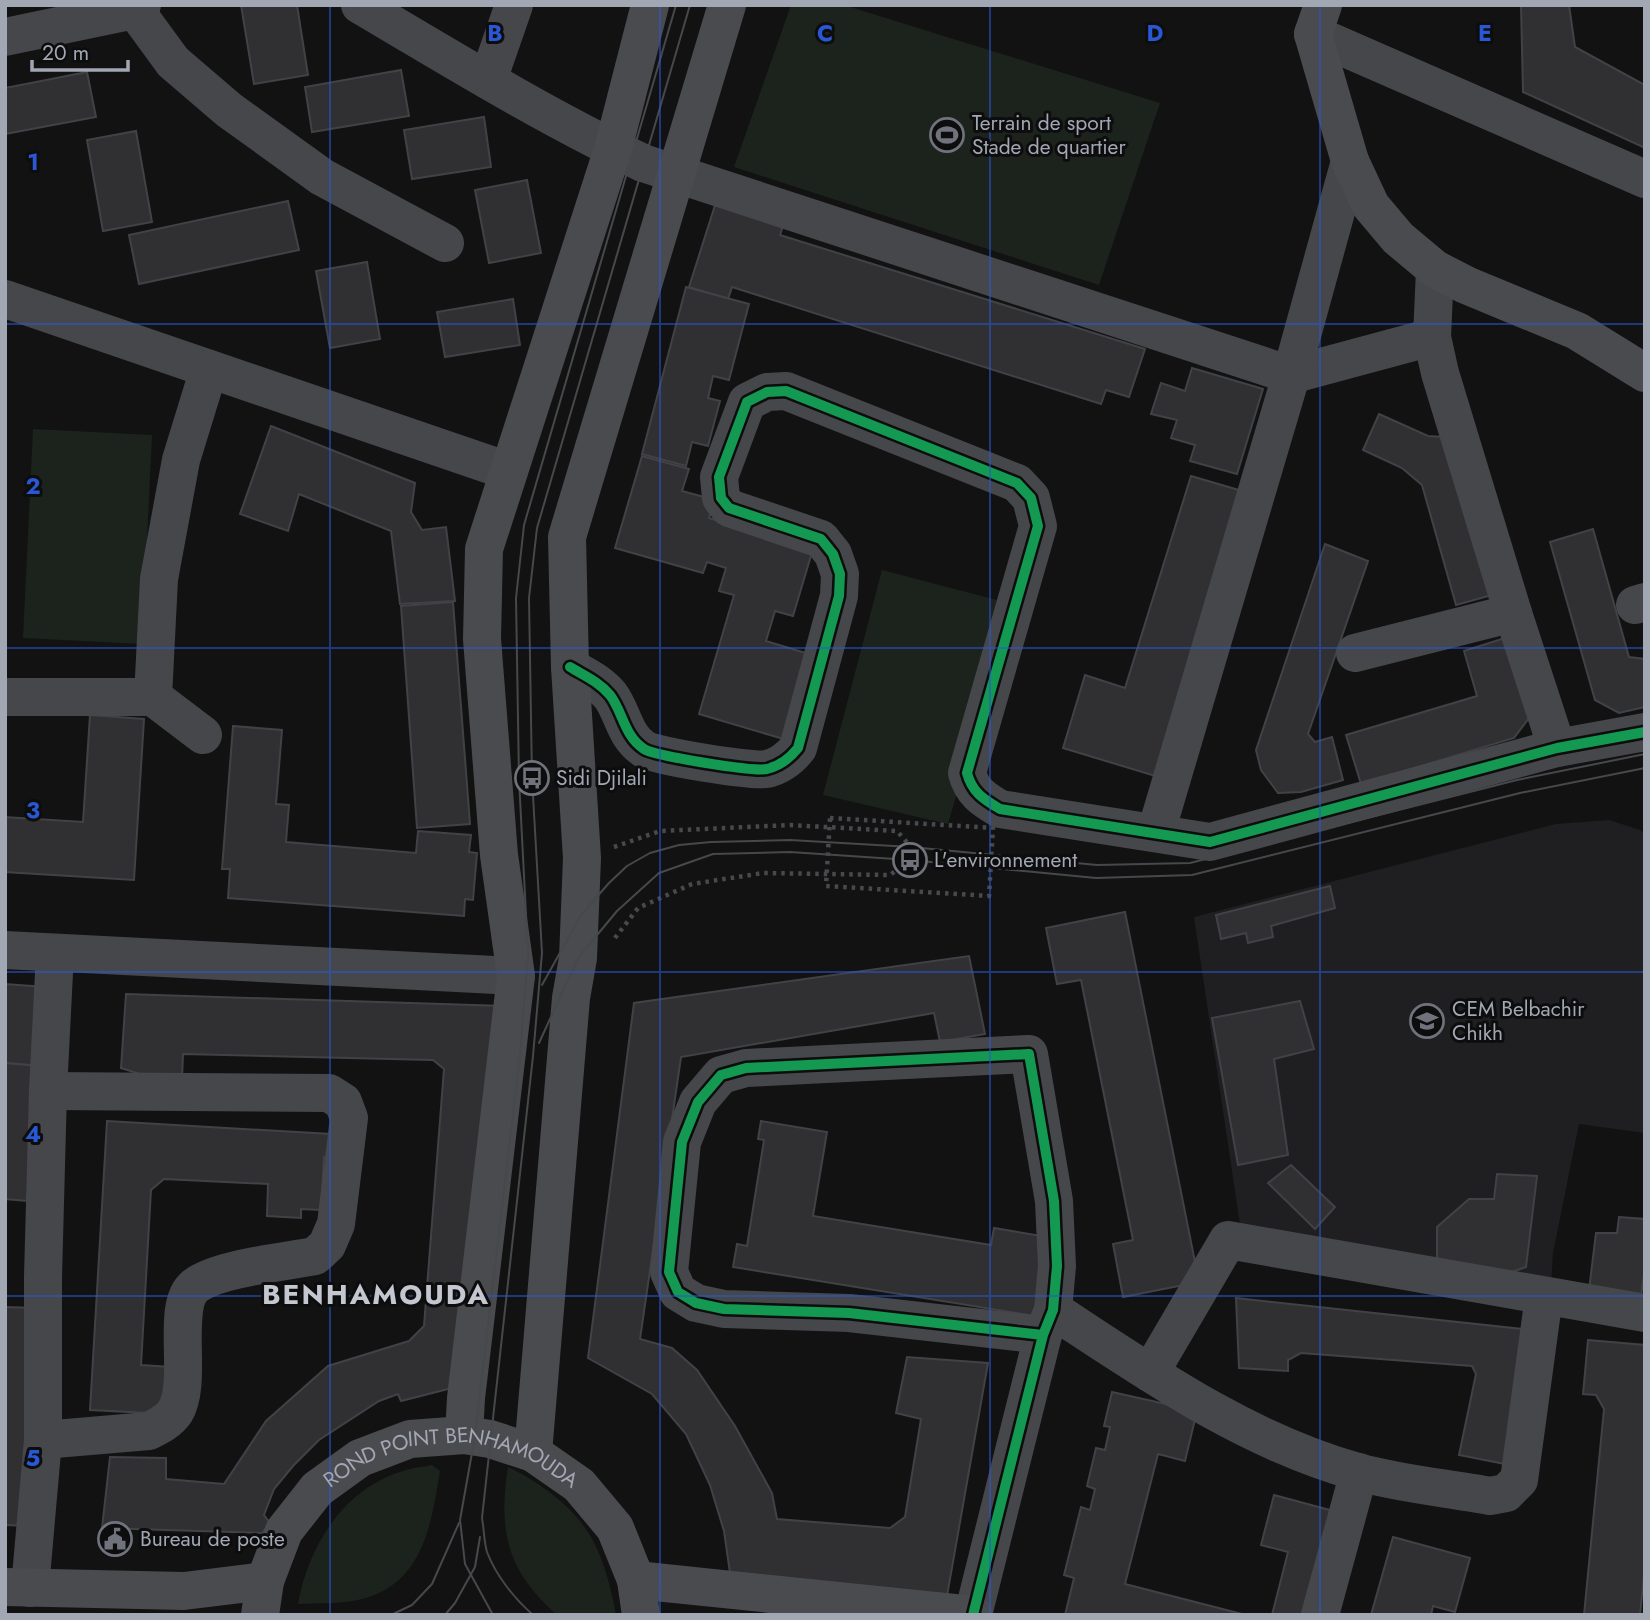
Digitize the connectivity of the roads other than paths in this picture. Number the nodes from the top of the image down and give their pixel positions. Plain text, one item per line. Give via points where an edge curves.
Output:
1 (360, 5) edge
2 (514, 5) edge
3 (650, 5) edge
4 (727, 5) edge
5 (138, 7) edge
6 (1318, 20) edge
7 (5, 37) edge
8 (488, 80) junction
9 (613, 149) junction
10 (1350, 161) junction
11 (677, 175) junction
12 (1645, 179) edge
13 (445, 243) dead end
14 (1435, 270) junction
15 (5, 299) edge
16 (1432, 337) junction
17 (209, 369) junction
18 (1645, 373) edge
19 (1291, 375) junction
20 (508, 471) junction
21 (1513, 613) junction
22 (1355, 653) dead end
23 (570, 667) junction
24 (5, 697) edge
25 (153, 697) junction
26 (1645, 732) edge
27 (203, 735) dead end
28 (1557, 748) junction
29 (1156, 832) junction
30 (5, 950) edge
31 (55, 953) junction
32 (516, 975) junction
33 (48, 1091) junction
34 (1544, 1296) junction
35 (1645, 1313) edge
36 (1048, 1322) junction
37 (1150, 1373) junction
38 (464, 1435) junction
39 (43, 1440) junction
40 (533, 1453) junction
41 (1359, 1472) junction
42 (18, 1588) edge
43 (639, 1597) edge
44 (263, 1598) edge
45 (973, 1615) edge
46 (1321, 1615) edge

1 - 8 street
2 - 8 street
3 - 9 main road
4 - 11 main road
5 - 7 street
5 - 13 street via 173,62 229,110 322,177
6 - 10 main road
6 - 12 street
8 - 9 street
9 - 11 street
9 - 20 main road
10 - 14 main road via 1371,206 1398,238
10 - 19 street
11 - 19 street
11 - 23 main road via 567,537
14 - 16 street
14 - 18 main road via 1577,331
15 - 17 street
16 - 19 street
16 - 21 street
17 - 20 street
17 - 25 street via 181,460 159,579
19 - 29 street
20 - 32 main road via 484,549 482,639 499,855
21 - 22 street
21 - 28 street
23 - 29 street via 598,682 612,698 629,734 645,750 744,770 767,769 789,759 798,748 839,596 840,574 821,539 729,508 721,498 719,477 747,402 767,392 786,391 1017,483 1031,498 1038,526 967,773 971,787 1000,809
23 - 40 main road via 582,858 578,958
24 - 25 street
25 - 27 street
26 - 28 street
28 - 29 street via 1210,842
30 - 31 street
31 - 32 street
31 - 33 street
32 - 38 main road
33 - 39 street
33 - 39 street via 329,1093 344,1102 349,1118 336,1224 327,1245 315,1256 219,1274 193,1287 184,1305 182,1388 175,1411 164,1424 149,1431
34 - 35 street
34 - 37 street via 1228,1240
34 - 41 street via 1519,1480 1506,1493 1490,1496
36 - 36 street via 724,1309 696,1303 678,1292 669,1272 682,1142 698,1102 721,1075 746,1068 1029,1054 1054,1201 1057,1266
36 - 37 street
36 - 45 street
37 - 41 street via 1233,1421
38 - 40 main road, ROND POINT BENHAMOUDA
38 - 44 main road, ROND POINT BENHAMOUDA via 410,1439 360,1458 317,1489 284,1531
39 - 42 street
40 - 43 main road, ROND POINT BENHAMOUDA via 579,1485 615,1528
41 - 46 street
42 - 44 main road via 184,1591
43 - 45 main road

